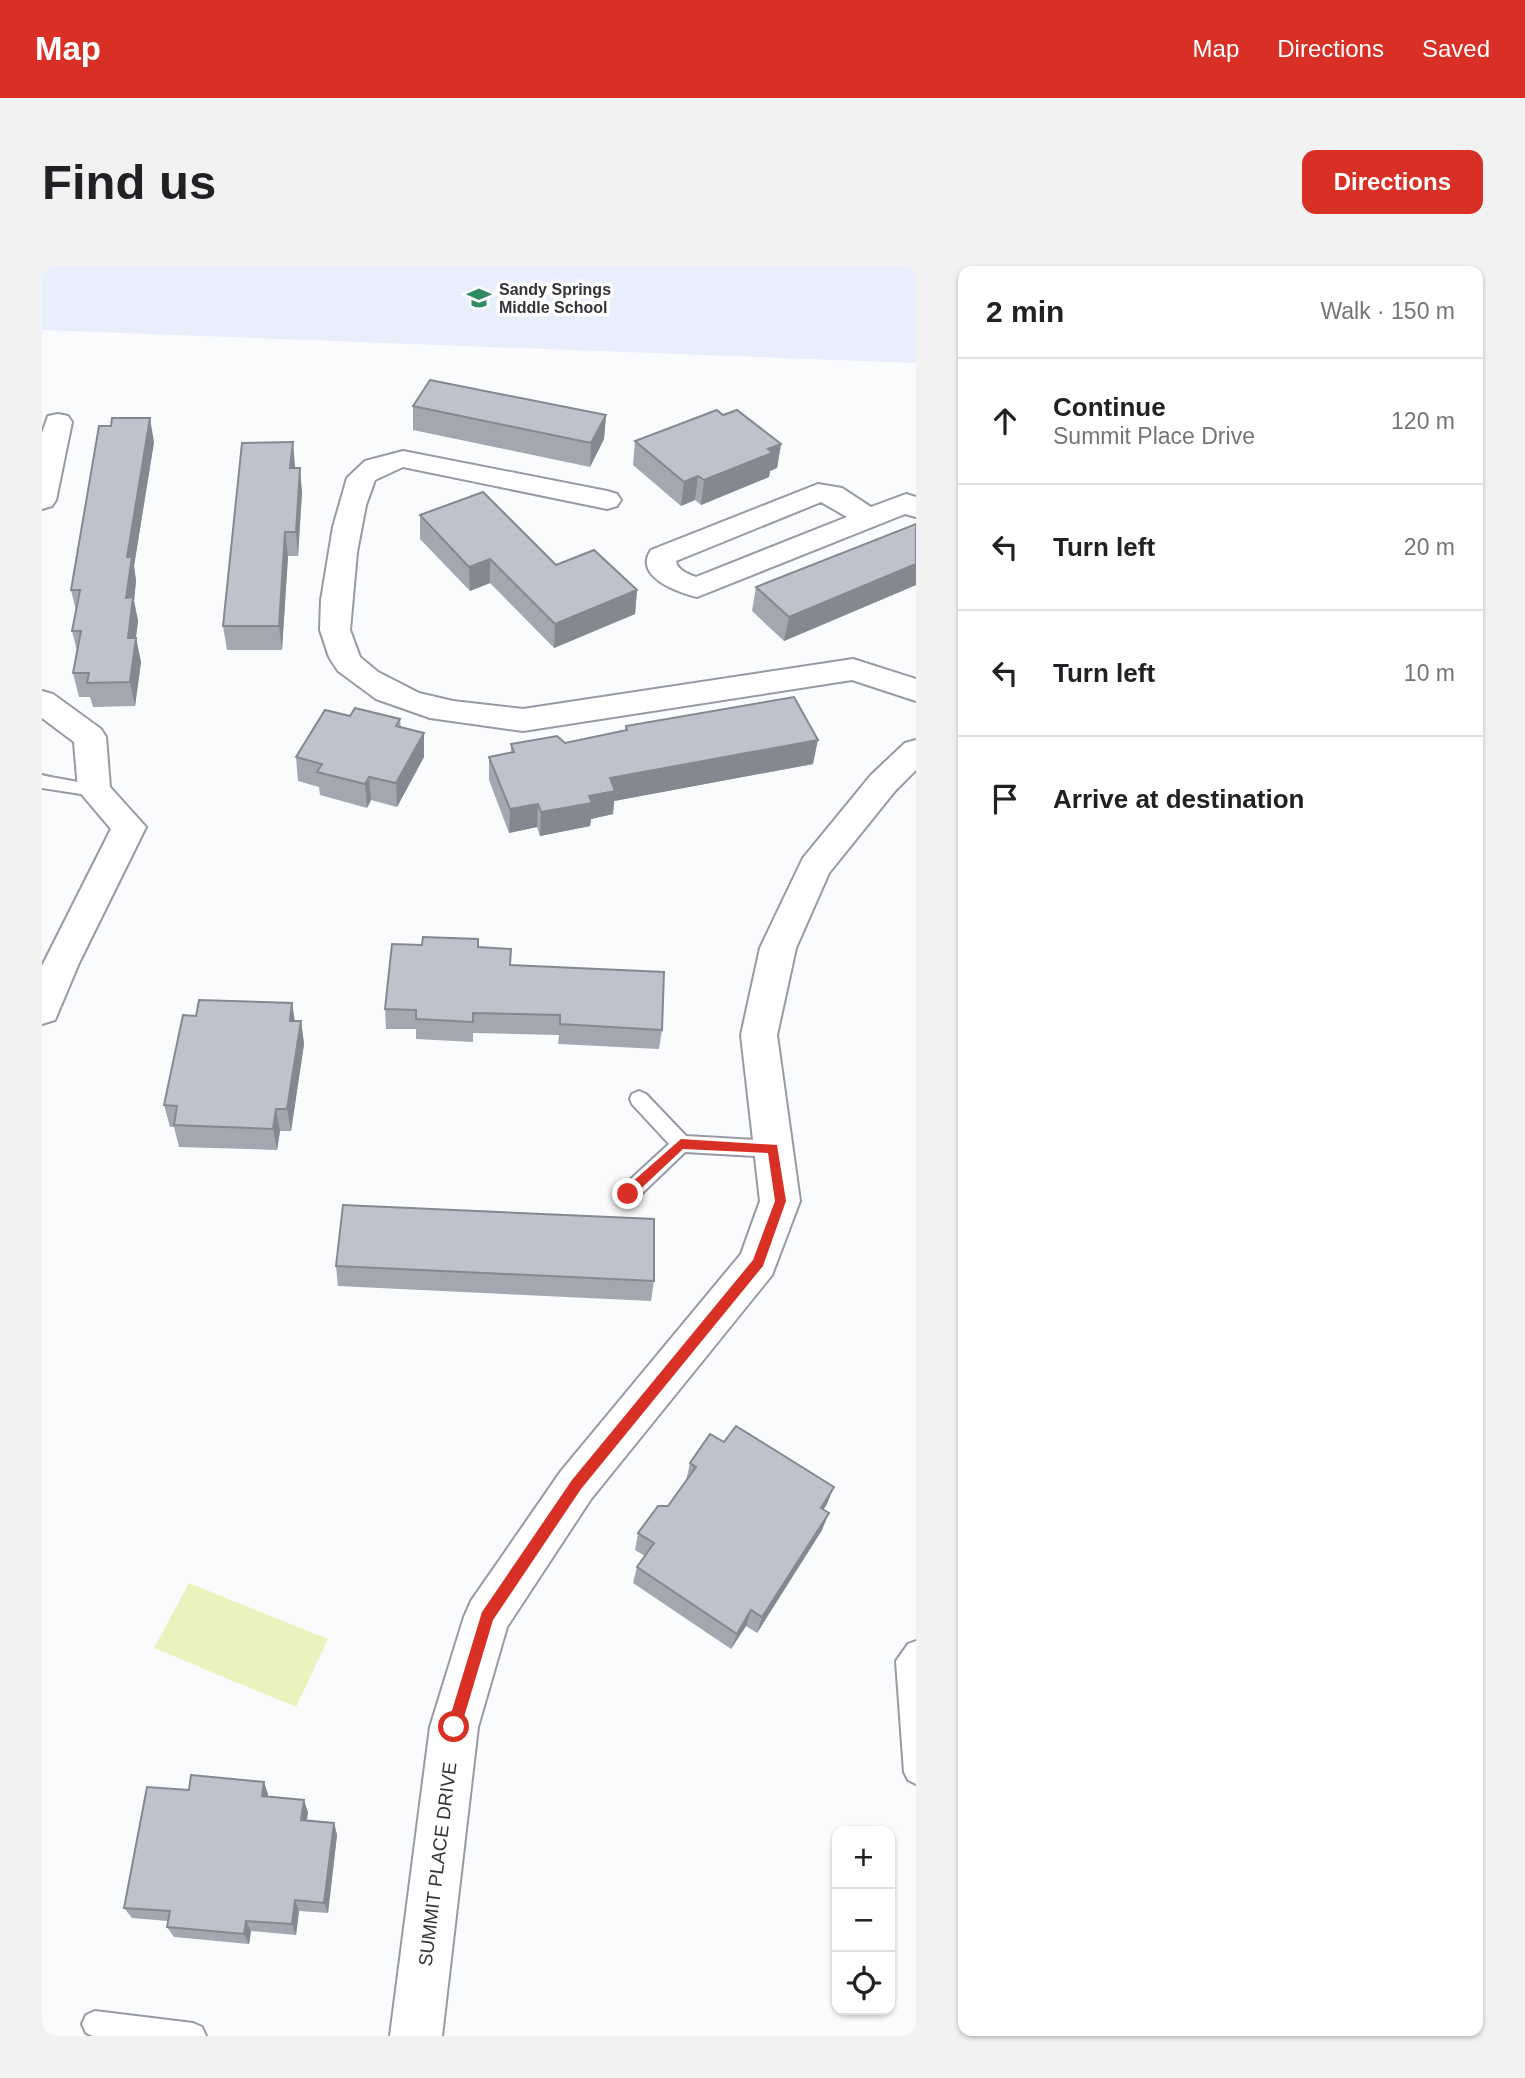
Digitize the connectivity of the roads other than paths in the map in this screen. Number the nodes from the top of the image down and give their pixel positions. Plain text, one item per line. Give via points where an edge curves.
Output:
1 (58, 422) dead end
2 (42, 500) edge
3 (607, 500) dead end
4 (916, 508) edge
5 (869, 518) junction
6 (916, 691) edge
7 (42, 702) edge
8 (916, 751) edge
9 (42, 781) edge
10 (94, 790) junction
11 (42, 1010) edge
12 (639, 1099) dead end
13 (681, 1144) junction
14 (773, 1149) junction
15 (628, 1194) dead end
16 (916, 1652) edge
17 (916, 1772) edge
18 (95, 2024) dead end
19 (193, 2036) edge
20 (416, 2036) edge

1 - 2 street
3 - 6 street via 403,459 377,465 360,479 351,499 335,628 346,663 379,687 414,703 523,720 853,669
4 - 5 street via 906,503
5 - 5 street via 697,588 675,580 662,568 661,556 818,493 832,494
7 - 10 street via 90,737
8 - 14 street, SUMMIT PLACE DRIVE via 883,783 815,867 778,948 759,1035
9 - 10 lane
10 - 11 street via 129,827 55,974
12 - 13 lane
13 - 14 lane
13 - 15 lane
14 - 20 street, SUMMIT PLACE DRIVE via 780,1201 758,1263 576,1485 487,1617 454,1727
16 - 17 lane via 908,1661
18 - 19 lane

